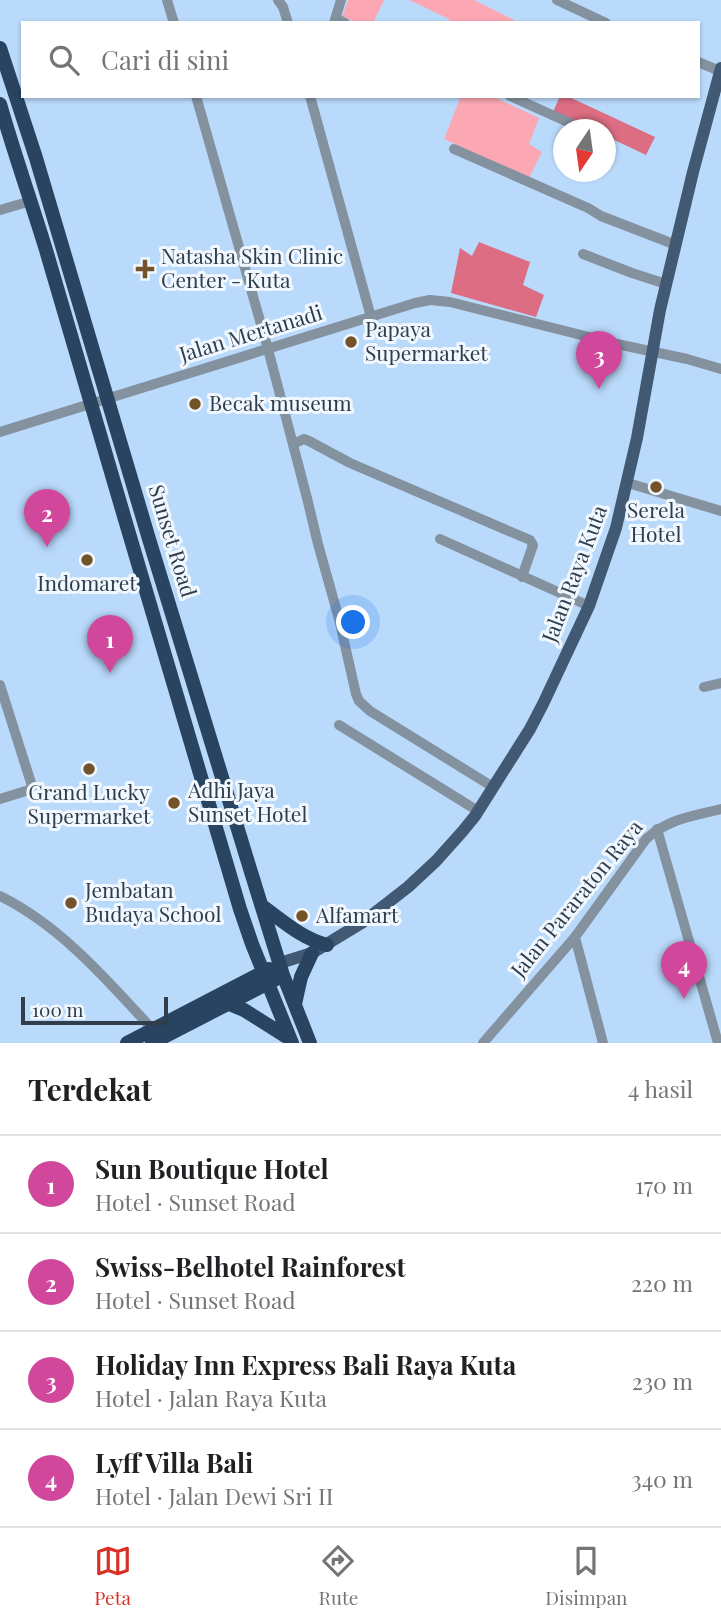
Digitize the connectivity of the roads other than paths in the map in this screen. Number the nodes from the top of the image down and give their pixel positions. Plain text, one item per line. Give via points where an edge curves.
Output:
1 (167, 0) edge
2 (278, 0) edge
3 (341, 0) edge
4 (557, 0) edge
5 (173, 21) edge
6 (287, 21) edge
7 (338, 21) edge
8 (602, 21) edge
9 (0, 48) edge
10 (700, 63) edge
11 (720, 69) edge
12 (197, 98) edge
13 (311, 98) edge
14 (514, 98) edge
15 (0, 104) edge
16 (561, 119) edge
17 (454, 149) dead end
18 (31, 201) junction
19 (0, 211) edge
20 (676, 245) junction
21 (583, 254) dead end
22 (666, 284) junction
23 (370, 317) junction
24 (268, 349) junction
25 (652, 352) junction
26 (721, 369) edge
27 (108, 399) junction
28 (91, 404) junction
29 (0, 432) edge
30 (293, 444) junction
31 (628, 483) junction
32 (721, 511) edge
33 (440, 539) dead end
34 (522, 576) junction
35 (589, 606) junction
36 (185, 657) junction
37 (168, 664) junction
38 (721, 683) edge
39 (0, 685) edge
40 (704, 687) dead end
41 (339, 725) dead end
42 (493, 787) junction
43 (0, 799) edge
44 (721, 808) edge
45 (478, 811) junction
46 (657, 830) junction
47 (0, 896) edge
48 (262, 906) junction
49 (575, 937) junction
50 (327, 945) junction
51 (308, 955) junction
52 (282, 969) junction
53 (265, 978) junction
54 (227, 1003) junction
55 (295, 1005) junction
56 (153, 1037) edge
57 (291, 1041) edge
58 (127, 1043) edge
59 (310, 1043) edge
60 (483, 1043) edge
61 (604, 1043) edge
62 (718, 1043) edge

1 - 5 street
2 - 6 street
3 - 7 street
4 - 8 street
9 - 27 highway, Sunset Road
10 - 11 street
11 - 20 main road, Jalan Raya Kuta
12 - 24 street
13 - 23 street
14 - 16 street
15 - 18 highway, Sunset Road
17 - 20 street
18 - 19 street
18 - 28 highway, Sunset Road
20 - 22 main road, Jalan Raya Kuta
21 - 22 street
22 - 25 main road, Jalan Raya Kuta
23 - 24 street, Jalan Mertanadi
23 - 25 street, Jalan Mertanadi via 439,300
24 - 27 street, Jalan Mertanadi
24 - 30 street
25 - 26 street, Jalan Mertanadi
25 - 31 main road, Jalan Raya Kuta
27 - 28 street, Jalan Mertanadi
27 - 36 highway, Sunset Road
28 - 29 street, Jalan Mertanadi
28 - 37 highway, Sunset Road
30 - 34 street via 309,440 350,463 530,540 533,545
30 - 42 street via 359,701
31 - 32 street
31 - 35 main road, Jalan Raya Kuta
33 - 34 street
34 - 35 street
35 - 42 main road, Jalan Raya Kuta via 530,729
36 - 37 highway
36 - 48 highway, Sunset Road
37 - 53 highway, Sunset Road via 240,909
38 - 40 street
39 - 43 street via 32,783 31,788
41 - 45 street
42 - 45 main road, Jalan Raya Kuta
44 - 46 street, Jalan Pararaton Raya via 672,821
45 - 50 main road, Jalan Raya Kuta via 408,887
46 - 49 street, Jalan Pararaton Raya via 636,851
46 - 62 street
47 - 56 street via 35,916 72,947
48 - 50 highway via 310,940
48 - 52 highway, Sunset Road
49 - 60 street, Jalan Pararaton Raya
49 - 61 street
50 - 51 main road, Jalan Raya Kuta
51 - 52 main road, Jalan Raya Kuta via 295,968
51 - 55 highway
52 - 53 highway
52 - 55 highway, Sunset Road
53 - 54 highway
53 - 56 highway
53 - 57 highway, Sunset Road
54 - 56 highway
54 - 57 highway
55 - 59 highway, Sunset Road
56 - 58 highway

